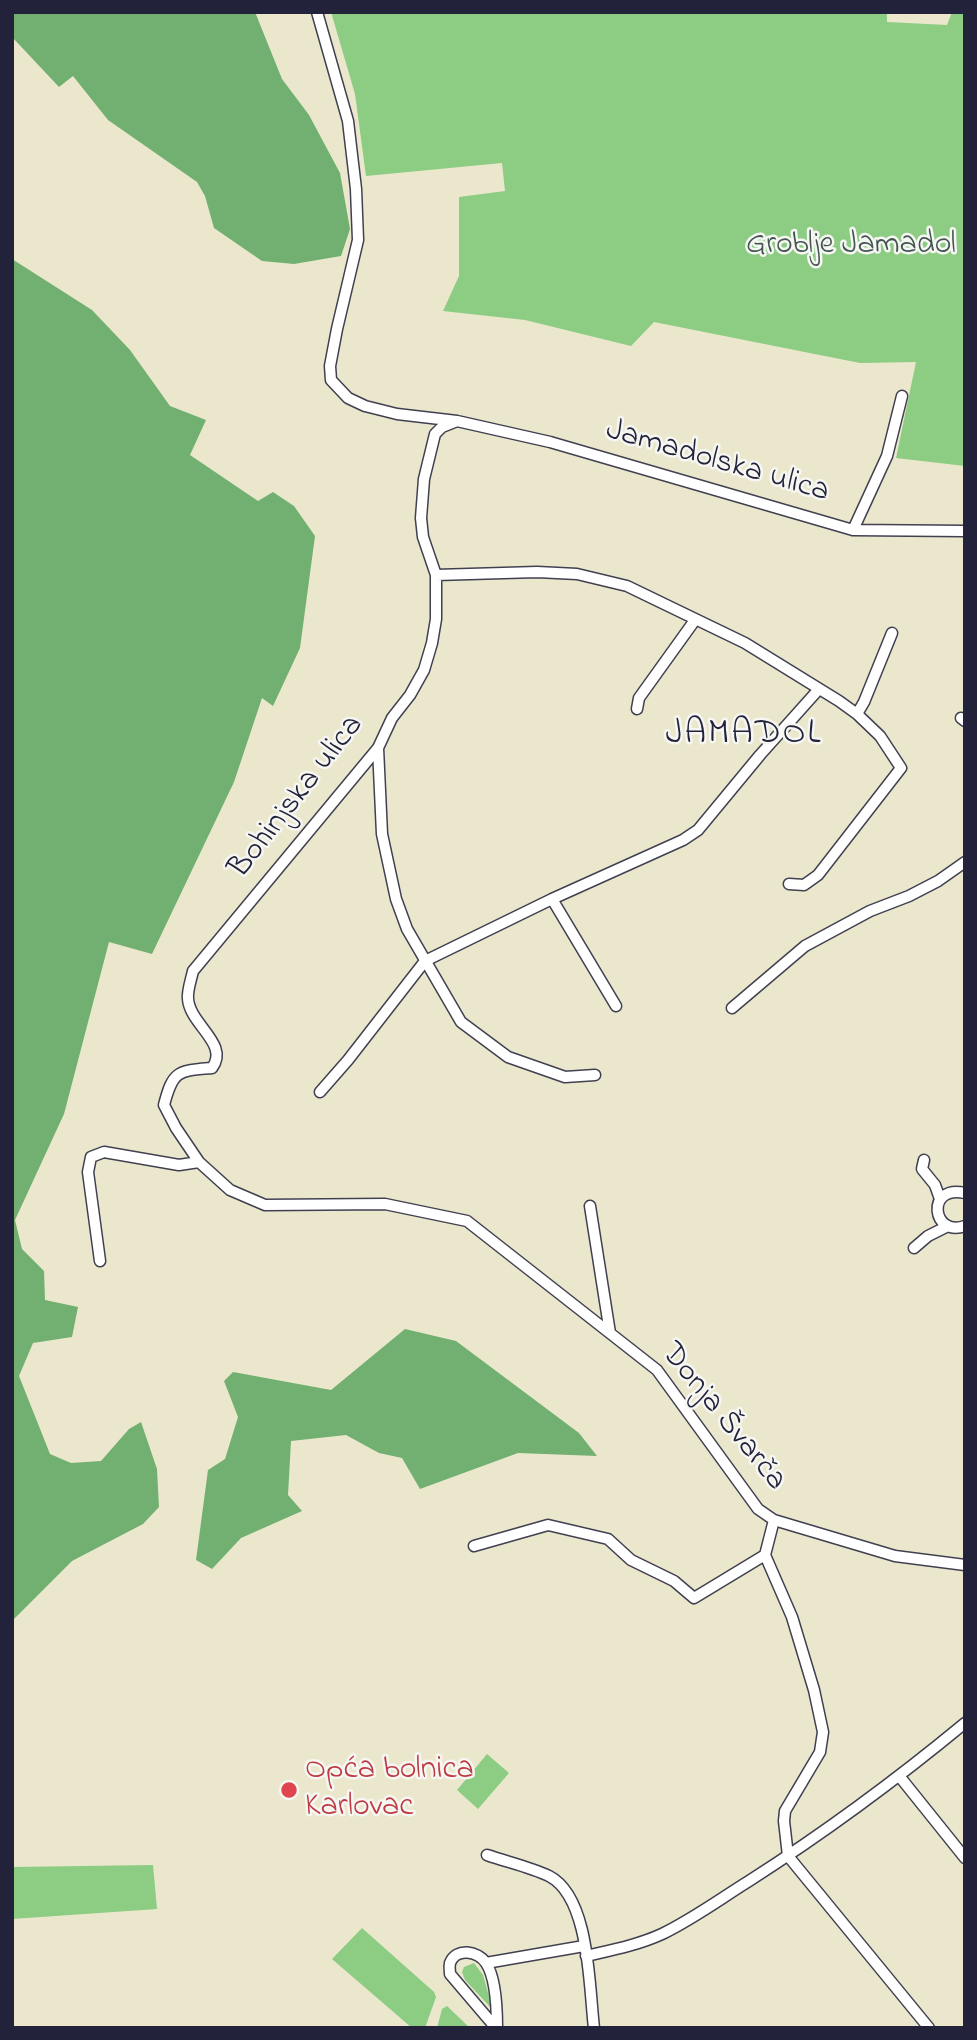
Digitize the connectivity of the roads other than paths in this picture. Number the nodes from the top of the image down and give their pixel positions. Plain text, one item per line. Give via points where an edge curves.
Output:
1 (317, 12) edge
2 (902, 396) dead end
3 (457, 421) junction
4 (853, 530) junction
5 (965, 531) edge
6 (436, 575) junction
7 (695, 620) junction
8 (892, 633) dead end
9 (819, 689) junction
10 (637, 709) dead end
11 (856, 714) junction
12 (378, 748) junction
13 (965, 862) edge
14 (789, 884) dead end
15 (552, 899) junction
16 (425, 961) junction
17 (616, 1006) dead end
18 (732, 1008) dead end
19 (595, 1075) dead end
20 (320, 1092) dead end
21 (924, 1160) dead end
22 (200, 1162) junction
23 (965, 1193) edge
24 (943, 1195) junction
25 (590, 1206) dead end
26 (943, 1222) junction
27 (965, 1226) edge
28 (914, 1248) dead end
29 (100, 1261) dead end
30 (610, 1333) junction
31 (774, 1520) junction
32 (474, 1546) dead end
33 (765, 1555) junction
34 (965, 1565) edge
35 (965, 1723) edge
36 (900, 1777) junction
37 (487, 1855) dead end
38 (788, 1857) junction
39 (965, 1858) edge
40 (585, 1951) junction
41 (486, 1963) junction
42 (496, 2028) edge
43 (594, 2028) edge
44 (929, 2028) edge

1 - 3 street, Jamadolska ulica via 348,121 358,240 337,329 331,380 348,398 365,406
2 - 4 street via 887,456
3 - 4 street, Jamadolska ulica via 550,442
3 - 6 street, Bohinjska ulica via 435,434 424,479 423,537
4 - 5 street, Jamadolska ulica
6 - 7 street via 578,574 627,586
6 - 12 street, Bohinjska ulica via 436,619 424,670
7 - 9 street via 745,643
7 - 10 street via 639,698
8 - 11 street
9 - 11 street
9 - 15 street via 698,830
11 - 14 street via 880,736 901,768 818,875 804,885
12 - 16 street via 388,866 407,929
12 - 22 street, Bohinjska ulica via 193,971 188,999 194,1018 218,1049 218,1060 212,1068 186,1070 170,1081 164,1105
13 - 18 street via 909,896 805,946
15 - 16 street
15 - 17 street
16 - 19 street via 461,1022 508,1057 565,1077
16 - 20 street
21 - 24 street via 922,1169
22 - 29 street via 179,1165 104,1152 91,1157 88,1172
22 - 30 street, Donja Švarča via 230,1190 265,1205 384,1204 467,1221
23 - 24 street via 954,1190
24 - 26 street via 937,1207
25 - 30 street
26 - 27 street via 955,1230
26 - 28 street
30 - 31 street, Donja Švarča via 657,1370 758,1509
31 - 33 street, Donja Švarča
31 - 34 street via 895,1556
32 - 33 street via 548,1525 608,1539 631,1560 674,1581 694,1598
33 - 38 street via 792,1617 823,1732 820,1752 785,1811
35 - 36 street
36 - 38 street
36 - 39 street
37 - 40 street via 550,1877 568,1891 578,1910
38 - 40 street via 662,1934 631,1945
38 - 44 street
40 - 41 street
40 - 43 street
41 - 42 street via 497,2001
41 - 42 street via 477,1954 457,1955 450,1963 450,1974

